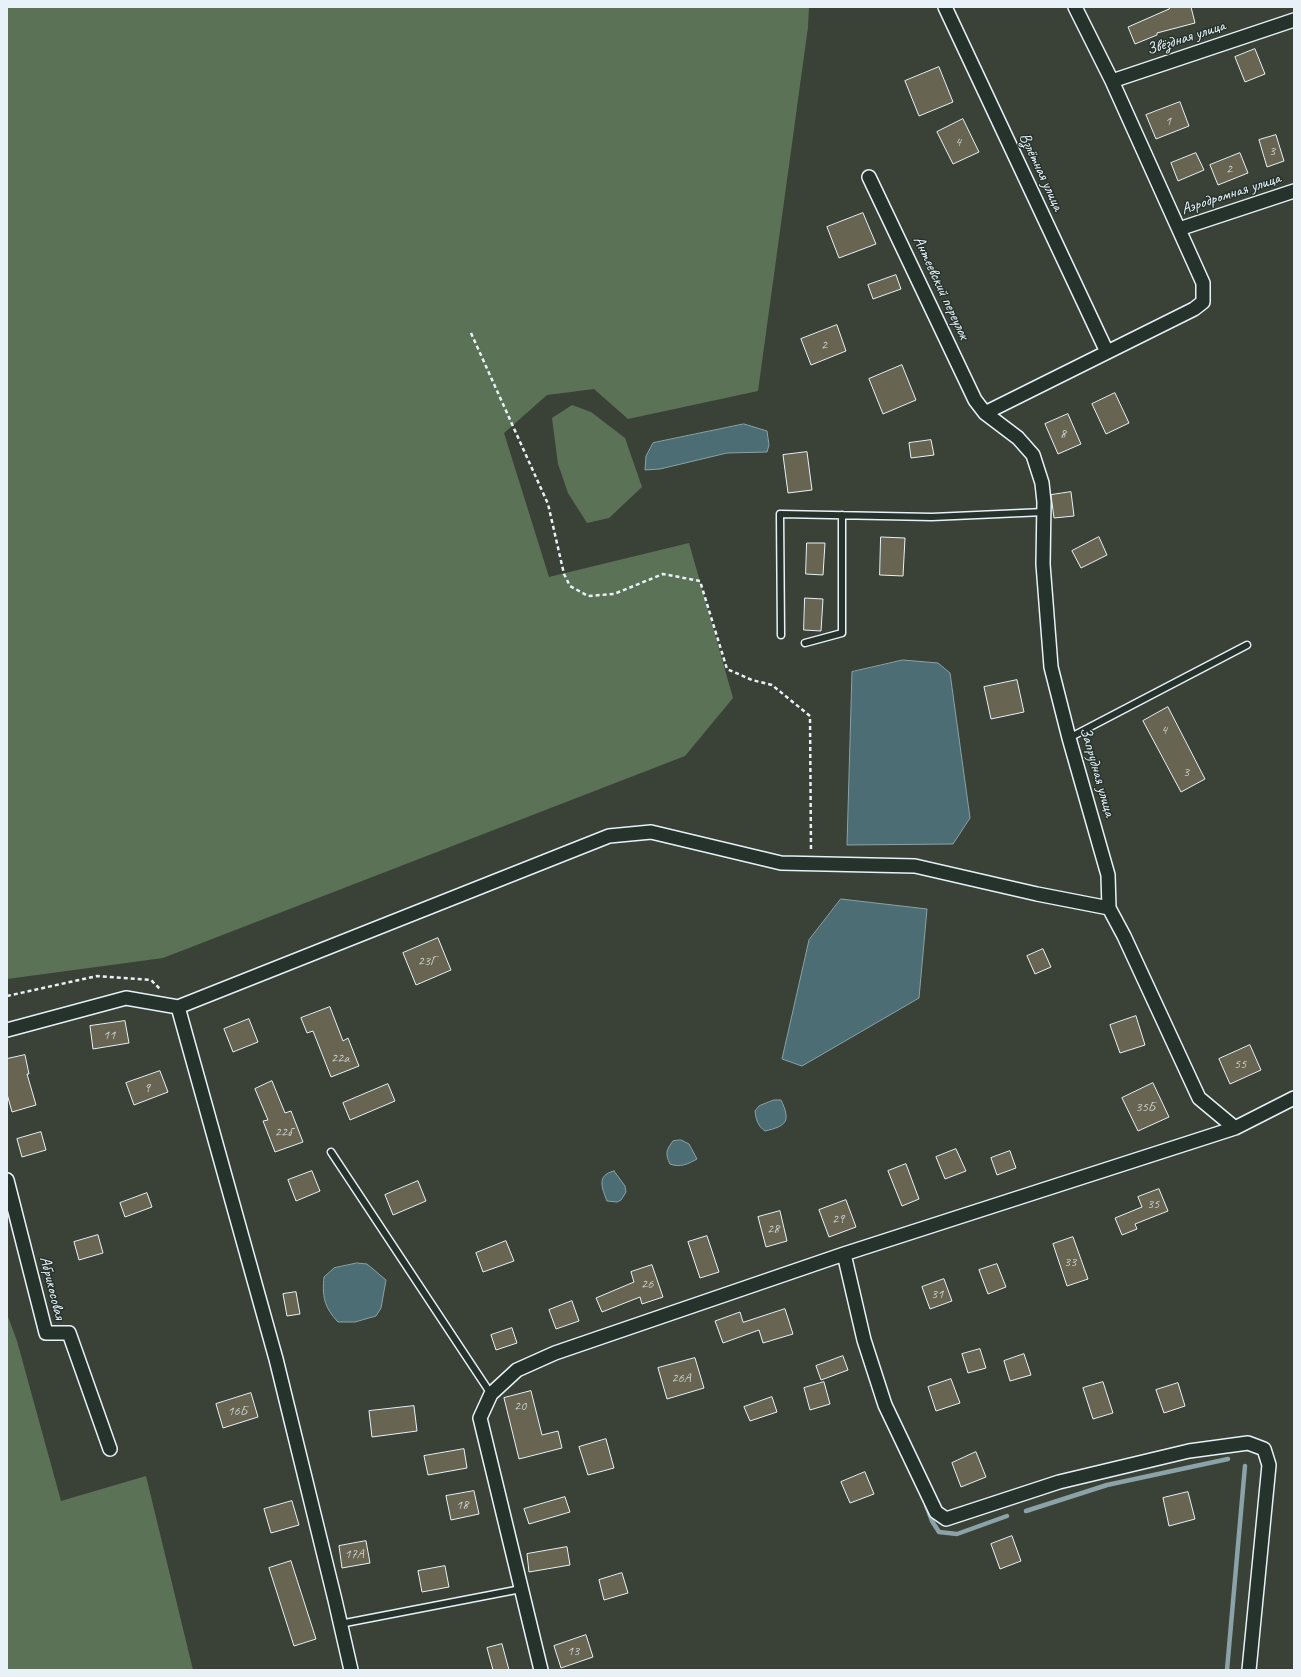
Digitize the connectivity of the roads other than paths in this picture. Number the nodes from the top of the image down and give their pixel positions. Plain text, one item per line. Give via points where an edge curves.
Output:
1 (945, 7) edge
2 (1075, 7) edge
3 (1294, 20) edge
4 (1112, 81) junction
5 (869, 177) dead end
6 (1294, 191) edge
7 (1179, 229) junction
8 (1107, 352) junction
9 (985, 413) junction
10 (1044, 512) junction
11 (842, 515) junction
12 (781, 635) dead end
13 (805, 643) dead end
14 (1247, 645) dead end
15 (1069, 738) junction
16 (1109, 908) junction
17 (178, 1007) junction
18 (7, 1030) edge
19 (1294, 1098) edge
20 (1235, 1128) junction
21 (331, 1152) dead end
22 (7, 1180) edge
23 (844, 1254) junction
24 (491, 1394) junction
25 (110, 1449) dead end
26 (521, 1589) junction
27 (340, 1624) junction
28 (350, 1670) edge
29 (541, 1670) edge
30 (1249, 1670) edge

1 - 8 street, Взлётная улица
2 - 4 street
3 - 4 street, Звёздная улица
4 - 7 street
5 - 9 street, Антеевский переулок via 972,393
6 - 7 street, Аэродромная улица
7 - 8 street via 1203,283 1203,302 1194,309
8 - 9 street
9 - 10 street, Запрудная улица via 1018,438 1033,455 1042,483
10 - 11 lane via 932,517
10 - 15 street, Запрудная улица via 1043,564 1052,667
11 - 12 lane via 780,514
11 - 13 lane via 842,633
14 - 15 lane
15 - 16 street, Запрудная улица via 1108,875
16 - 17 street via 915,866 781,863 651,832 610,836
16 - 20 street, Запрудная улица via 1199,1098
17 - 18 street via 126,998
17 - 27 street via 276,1359
19 - 20 street
20 - 23 street
21 - 24 lane
22 - 25 street, Абрикосовая via 46,1332 69,1334
23 - 24 street via 555,1353 517,1370
23 - 30 street via 864,1340 884,1405 936,1512 946,1519 1059,1482 1189,1451 1248,1443 1264,1449 1269,1465
24 - 26 street via 480,1418
26 - 27 lane
26 - 29 street
27 - 28 street

